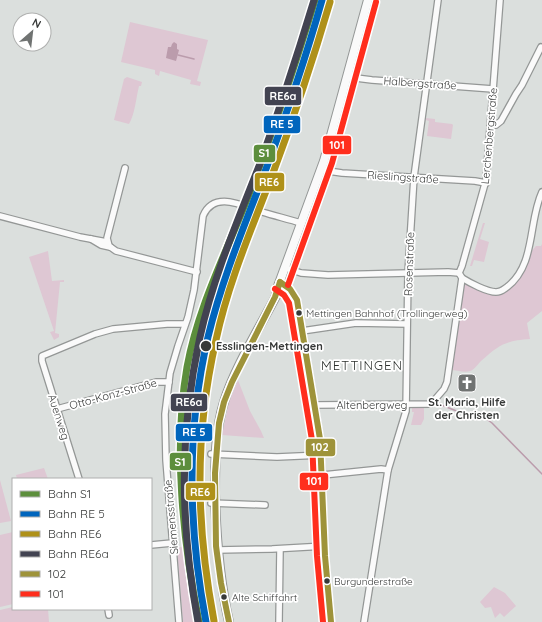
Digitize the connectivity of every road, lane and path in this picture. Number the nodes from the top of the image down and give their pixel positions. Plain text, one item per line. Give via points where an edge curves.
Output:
1 (368, 0) edge
2 (438, 0) edge
3 (500, 0) edge
4 (540, 46) dead end
5 (348, 76) junction
6 (426, 84) junction
7 (493, 88) junction
8 (490, 125) junction
9 (125, 168) dead end
10 (321, 170) junction
11 (414, 177) junction
12 (486, 183) junction
13 (542, 192) edge
14 (0, 216) edge
15 (301, 223) junction
16 (109, 245) junction
17 (286, 268) junction
18 (197, 272) junction
19 (408, 273) junction
20 (460, 276) junction
21 (279, 286) junction
22 (185, 324) junction
23 (407, 324) junction
24 (302, 331) junction
25 (169, 382) junction
26 (430, 404) joint
27 (315, 405) junction
28 (406, 405) junction
29 (57, 410) junction
30 (214, 454) junction
31 (322, 456) junction
32 (388, 470) junction
33 (323, 475) junction
34 (79, 478) edge
35 (213, 503) junction
36 (265, 505) dead end
37 (172, 543) junction
38 (152, 545) edge
39 (325, 546) junction
40 (280, 549) junction
41 (217, 550) junction
42 (178, 622) edge
43 (224, 622) edge
44 (229, 622) edge
45 (279, 622) edge
46 (331, 622) edge
47 (364, 622) edge

1 - 5 main road
2 - 6 street, Rosenstraße
3 - 7 street, Lerchenbergstraße
4 - 8 street via 522,87 502,119 498,124
5 - 6 street, Halbergstraße
5 - 10 main road
6 - 7 street, Halbergstraße
6 - 11 street, Rosenstraße
7 - 8 street, Lerchenbergstraße
8 - 12 street, Lerchenbergstraße
9 - 16 street
10 - 11 street, Rieslingstraße
10 - 15 main road
11 - 12 street, Rieslingstraße
11 - 19 street, Rosenstraße
12 - 20 street, Lerchenbergstraße
13 - 20 street via 528,251 515,280 502,290 494,292
14 - 16 street via 96,239
15 - 17 main road
15 - 18 street, Siemensstraße via 232,202 213,204 203,216
16 - 18 street via 118,252
17 - 19 street via 301,273 324,275
17 - 21 main road
18 - 22 street, Siemensstraße
19 - 20 street via 450,272
19 - 23 street, Rosenstraße
20 - 26 street, Lerchenbergstraße via 447,383
21 - 24 street via 288,287 296,298
21 - 30 main road via 271,294 222,394 214,424
22 - 25 street, Siemensstraße
22 - 29 street, Auenweg via 113,329 42,356
23 - 24 street via 356,323
23 - 28 street, Rosenstraße
24 - 27 street
25 - 29 street, Otto-Konz-Straße via 156,382
25 - 37 street, Siemensstraße via 165,436
26 - 28 street, Altenbergweg
27 - 28 street, Altenbergweg
27 - 31 street
28 - 32 street, Rosenstraße
29 - 34 street, Auenweg
30 - 31 street via 282,458
30 - 35 main road
31 - 33 street
32 - 33 street
32 - 47 street, Rosenstraße
33 - 39 street
35 - 36 street
35 - 41 main road
35 - 43 main road via 213,557
37 - 38 street
37 - 42 street, Siemensstraße
39 - 40 street
39 - 46 street
40 - 41 street
40 - 45 street
41 - 44 main road

